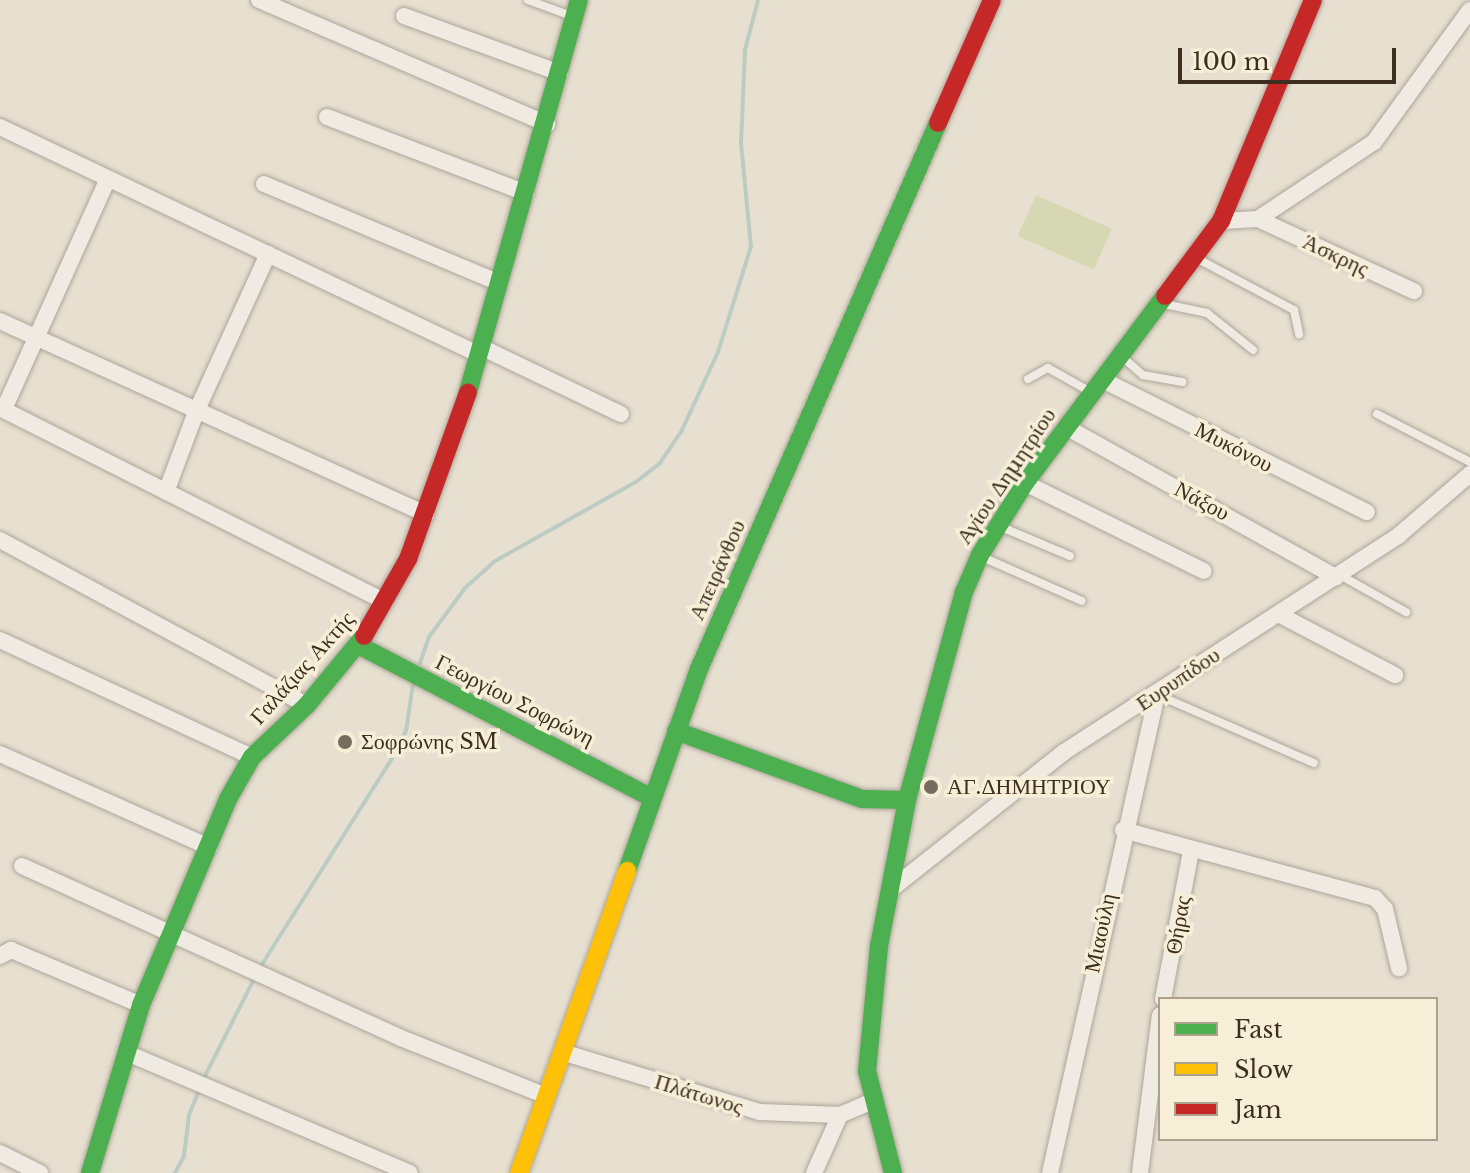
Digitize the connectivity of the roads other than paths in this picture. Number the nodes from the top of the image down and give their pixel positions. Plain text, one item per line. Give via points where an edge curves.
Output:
1 (259, 0) edge
2 (528, 0) edge
3 (992, 0) edge
4 (1313, 0) edge
5 (577, 9) edge
6 (1470, 10) edge
7 (404, 16) dead end
8 (560, 73) junction
9 (327, 117) dead end
10 (547, 124) junction
11 (0, 127) edge
12 (108, 179) junction
13 (264, 184) dead end
14 (526, 193) junction
15 (1258, 219) junction
16 (1221, 221) junction
17 (268, 254) junction
18 (1198, 259) junction
19 (499, 283) junction
20 (1414, 291) dead end
21 (1164, 304) junction
22 (0, 321) edge
23 (1299, 334) dead end
24 (33, 337) junction
25 (1253, 350) dead end
26 (481, 352) junction
27 (1120, 356) junction
28 (1028, 379) dead end
29 (1182, 382) dead end
30 (1097, 386) junction
31 (2, 408) edge
32 (196, 412) junction
33 (621, 414) dead end
34 (1377, 414) dead end
35 (1066, 427) junction
36 (1470, 462) edge
37 (1470, 474) edge
38 (1025, 483) junction
39 (166, 492) junction
40 (1367, 512) dead end
41 (426, 514) junction
42 (998, 525) junction
43 (0, 540) edge
44 (980, 555) junction
45 (1070, 556) dead end
46 (1204, 571) dead end
47 (1338, 576) junction
48 (1082, 601) dead end
49 (385, 602) junction
50 (1406, 612) dead end
51 (1280, 615) junction
52 (0, 640) edge
53 (358, 645) junction
54 (1395, 675) dead end
55 (1157, 695) junction
56 (307, 705) junction
57 (676, 731) junction
58 (0, 754) edge
59 (252, 757) junction
60 (1314, 763) dead end
61 (650, 797) junction
62 (907, 800) junction
63 (1123, 830) junction
64 (209, 847) junction
65 (1191, 851) junction
66 (22, 866) dead end
67 (890, 890) junction
68 (171, 932) junction
69 (0, 956) edge
70 (1399, 968) dead end
71 (1163, 997) edge
72 (141, 1005) junction
73 (562, 1052) junction
74 (127, 1053) junction
75 (1158, 1064) edge
76 (546, 1096) junction
77 (871, 1102) junction
78 (840, 1115) junction
79 (0, 1153) edge
80 (40, 1173) edge
81 (90, 1173) edge
82 (410, 1173) edge
83 (519, 1173) edge
84 (814, 1173) edge
85 (893, 1173) edge
86 (1050, 1173) edge
87 (1140, 1173) edge

1 - 10 street
2 - 5 lane
3 - 57 street, Απειράνθου
4 - 16 street, Αγίου Δημητρίου
5 - 8 street, Γαλάζιας Ακτής
6 - 15 street via 1374,142
7 - 8 street
8 - 10 street, Γαλάζιας Ακτής
9 - 14 street
10 - 14 street, Γαλάζιας Ακτής
11 - 12 street
12 - 17 street
12 - 24 street
13 - 19 street
14 - 19 street, Γαλάζιας Ακτής
15 - 16 street
15 - 20 street, Άσκρης
16 - 18 street, Αγίου Δημητρίου
17 - 26 street
17 - 32 street
18 - 21 street, Αγίου Δημητρίου
18 - 23 lane via 1294,310
19 - 26 street, Γαλάζιας Ακτής
21 - 25 lane via 1207,313
21 - 27 street, Αγίου Δημητρίου
22 - 24 street
24 - 31 street
24 - 32 street
26 - 33 street
26 - 41 street, Γαλάζιας Ακτής
27 - 29 lane via 1143,375
27 - 30 street, Αγίου Δημητρίου
28 - 30 lane via 1048,368
30 - 35 street, Αγίου Δημητρίου
30 - 40 street, Μυκόνου
31 - 39 street
32 - 39 street
32 - 41 street
34 - 36 lane
35 - 38 street, Αγίου Δημητρίου
35 - 47 street, Νάξου
37 - 47 street, Ευρυπίδου via 1399,535
38 - 42 street, Αγίου Δημητρίου
38 - 46 street
39 - 49 street
41 - 49 street, Γαλάζιας Ακτής
42 - 44 street, Αγίου Δημητρίου
42 - 45 lane
43 - 56 street
44 - 48 lane
44 - 62 street, Αγίου Δημητρίου via 964,592
47 - 50 lane
47 - 51 street, Ευρυπίδου
49 - 53 street, Γαλάζιας Ακτής
51 - 54 street
51 - 55 street, Ευρυπίδου
52 - 59 street
53 - 56 street, Γαλάζιας Ακτής
53 - 61 street, Γεωργίου Σοφρώνη
55 - 60 lane
55 - 63 street, Μιαούλη
55 - 67 street, Ευρυπίδου via 1064,752
56 - 59 street, Γαλάζιας Ακτής
57 - 61 street, Απειράνθου
57 - 62 street via 862,799
58 - 64 street
59 - 64 street, Γαλάζιας Ακτής
61 - 73 street, Απειράνθου
62 - 67 street, Αγίου Δημητρίου
63 - 65 street
63 - 86 street, Μιαούλη
64 - 68 street, Γαλάζιας Ακτής
65 - 70 street via 1382,902
65 - 71 street, Θήρας
66 - 68 street
67 - 77 street, Αγίου Δημητρίου via 868,1035
68 - 72 street, Γαλάζιας Ακτής
68 - 76 street via 401,1038
69 - 72 street via 11,950
72 - 74 street, Γαλάζιας Ακτής
73 - 76 street, Απειράνθου
73 - 78 street, Πλάτωνος via 760,1112
74 - 81 street, Γαλάζιας Ακτής
74 - 82 street
75 - 87 street
76 - 83 street, Απειράνθου
77 - 78 street
77 - 85 street, Αγίου Δημητρίου
78 - 84 street
79 - 80 street

